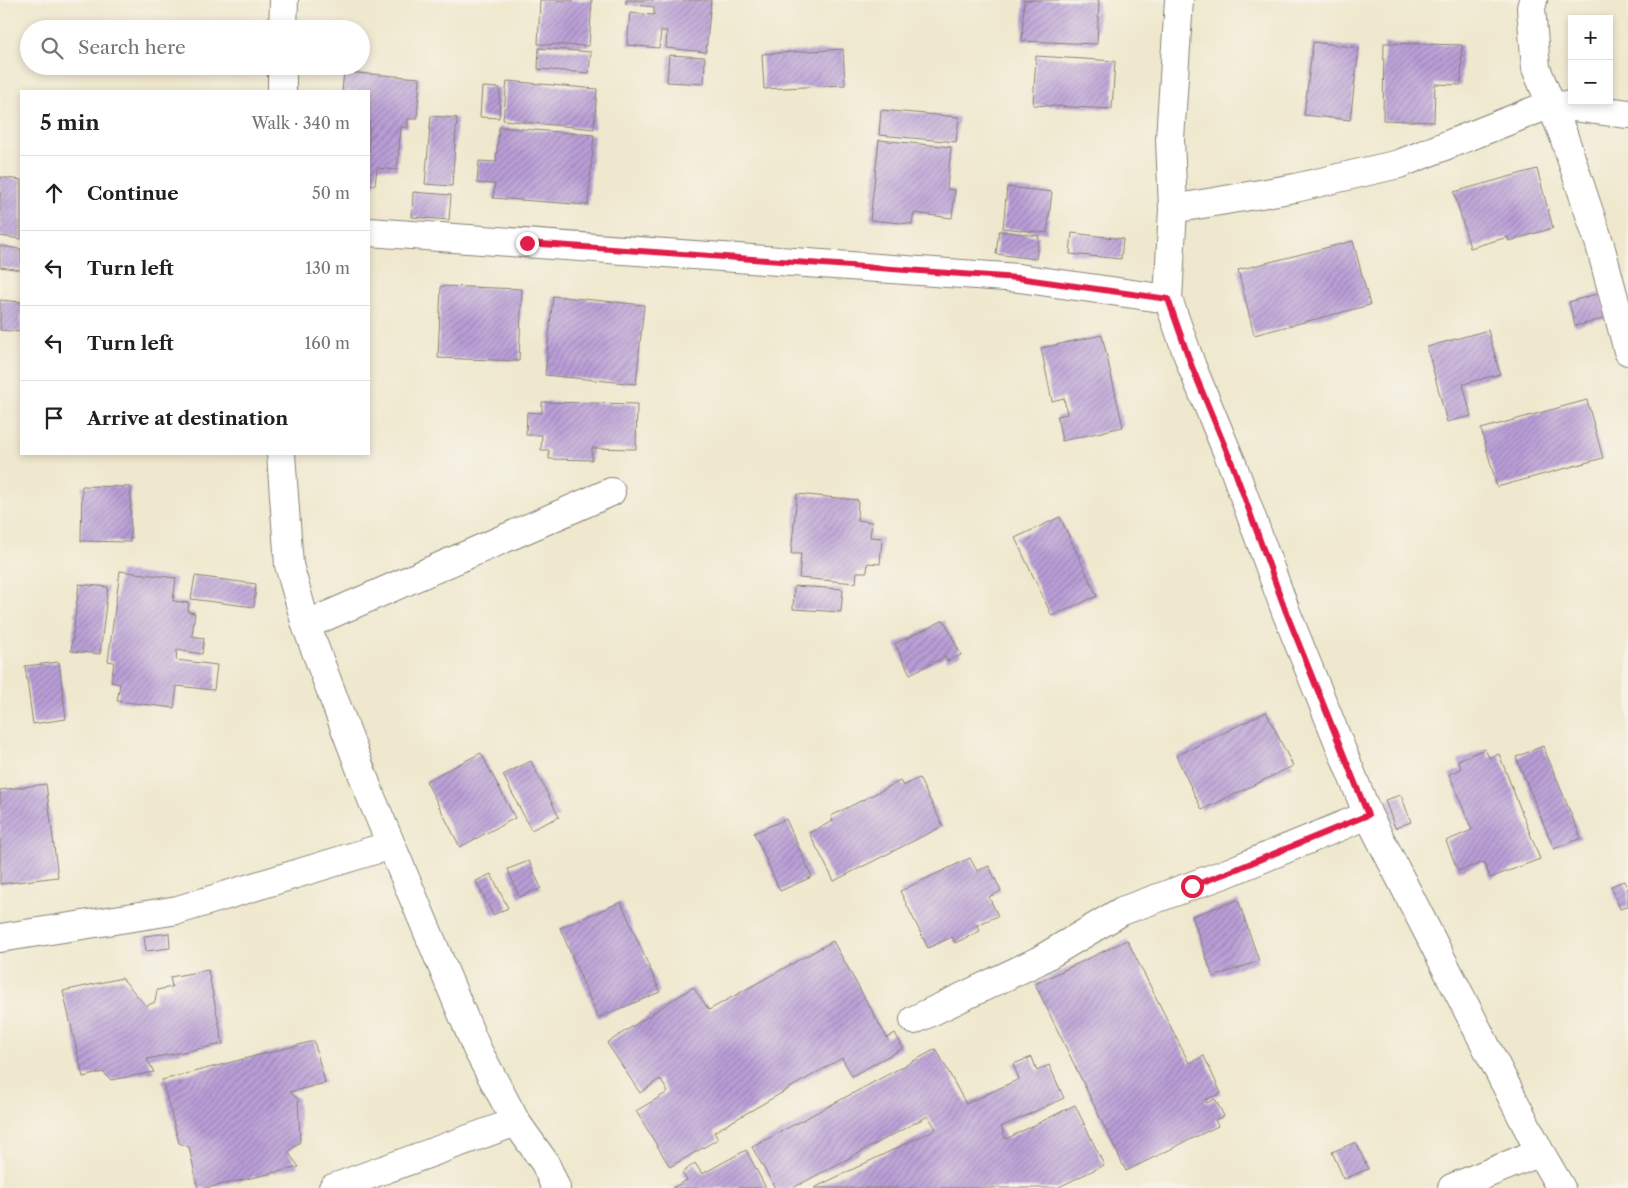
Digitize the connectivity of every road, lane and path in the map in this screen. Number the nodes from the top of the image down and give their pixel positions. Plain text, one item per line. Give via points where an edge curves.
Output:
1 (284, 0) edge
2 (1179, 0) edge
3 (1533, 0) edge
4 (283, 20) edge
5 (282, 75) edge
6 (282, 90) edge
7 (1551, 104) junction
8 (1628, 114) edge
9 (1173, 209) junction
10 (370, 232) edge
11 (1168, 299) junction
12 (1628, 351) edge
13 (280, 455) edge
14 (611, 492) dead end
15 (306, 625) junction
16 (1368, 815) junction
17 (392, 845) junction
18 (0, 938) edge
19 (914, 1020) dead end
20 (516, 1122) junction
21 (1540, 1152) junction
22 (333, 1188) edge
23 (556, 1188) edge
24 (1452, 1188) edge
25 (1562, 1188) edge

1 - 4 street
2 - 9 street via 1170,139
3 - 7 street via 1536,68
5 - 6 street
7 - 8 street
7 - 9 street via 1398,164 1295,188
7 - 12 street via 1600,245
9 - 11 street
10 - 11 street via 1018,278
11 - 16 street via 1286,612
13 - 15 street via 289,565
14 - 15 street
15 - 17 street
16 - 19 street via 1227,873 1122,911 1038,961
16 - 21 street
17 - 18 street via 178,910
17 - 20 street via 477,1049
20 - 22 street
20 - 23 street via 545,1163
21 - 24 street
21 - 25 street

